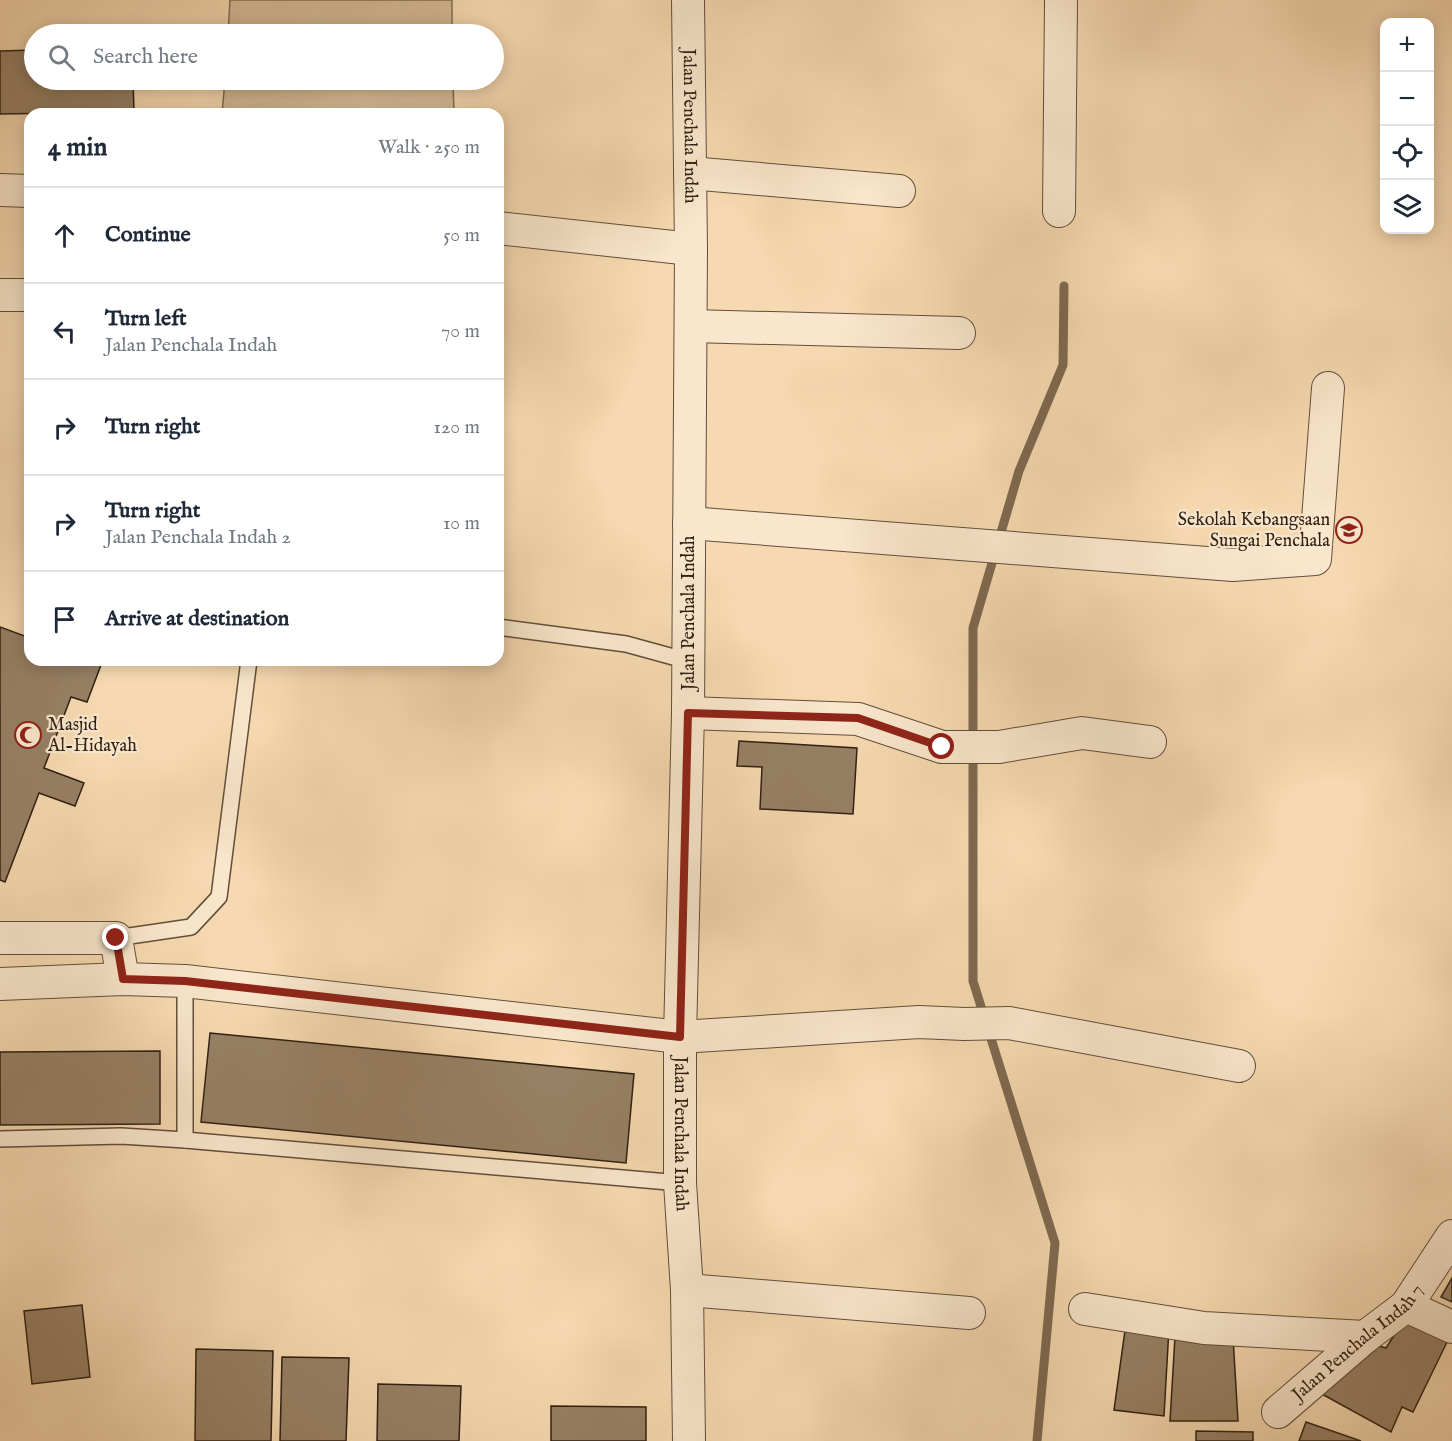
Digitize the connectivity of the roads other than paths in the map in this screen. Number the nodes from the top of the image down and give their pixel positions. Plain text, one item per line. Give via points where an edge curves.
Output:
1 (688, 0) edge
2 (1061, 0) edge
3 (690, 173) junction
4 (0, 190) edge
5 (24, 190) edge
6 (899, 191) dead end
7 (1059, 211) dead end
8 (504, 229) edge
9 (692, 249) junction
10 (0, 295) edge
11 (24, 295) edge
12 (691, 326) junction
13 (959, 333) dead end
14 (1328, 388) dead end
15 (689, 523) junction
16 (504, 628) edge
17 (688, 661) junction
18 (248, 666) edge
19 (688, 713) junction
20 (1150, 742) dead end
21 (0, 938) edge
22 (116, 938) junction
23 (123, 979) junction
24 (185, 981) junction
25 (0, 984) edge
26 (680, 1037) junction
27 (1239, 1066) dead end
28 (0, 1139) edge
29 (185, 1140) junction
30 (680, 1183) junction
31 (1452, 1236) edge
32 (687, 1290) junction
33 (1406, 1306) junction
34 (1085, 1309) dead end
35 (969, 1313) dead end
36 (1452, 1327) edge
37 (1365, 1337) junction
38 (1278, 1412) dead end
39 (689, 1441) edge

1 - 3 street, Jalan Penchala Indah
2 - 7 street
3 - 6 street
3 - 9 street, Jalan Penchala Indah
4 - 5 street
8 - 9 street
9 - 12 street, Jalan Penchala Indah
10 - 11 street
12 - 13 street
12 - 15 street, Jalan Penchala Indah
14 - 15 street via 1315,559 1233,565
15 - 17 street, Jalan Penchala Indah
16 - 17 lane via 626,644
17 - 19 street, Jalan Penchala Indah
18 - 22 lane via 219,897 191,927
19 - 20 street via 858,718 942,747 999,747 1082,733
19 - 26 street, Jalan Penchala Indah
21 - 22 street
22 - 23 street
23 - 24 street
23 - 25 street
24 - 26 street
24 - 29 lane
26 - 27 street via 919,1022 1009,1023
26 - 30 street, Jalan Penchala Indah
28 - 29 lane via 122,1136
29 - 30 lane
30 - 32 street, Jalan Penchala Indah
31 - 33 street, Jalan Penchala Indah 7
32 - 35 street
32 - 39 street, Jalan Penchala Indah
33 - 36 street
33 - 37 street, Jalan Penchala Indah 7
34 - 37 street via 1204,1328
37 - 38 street, Jalan Penchala Indah 7

